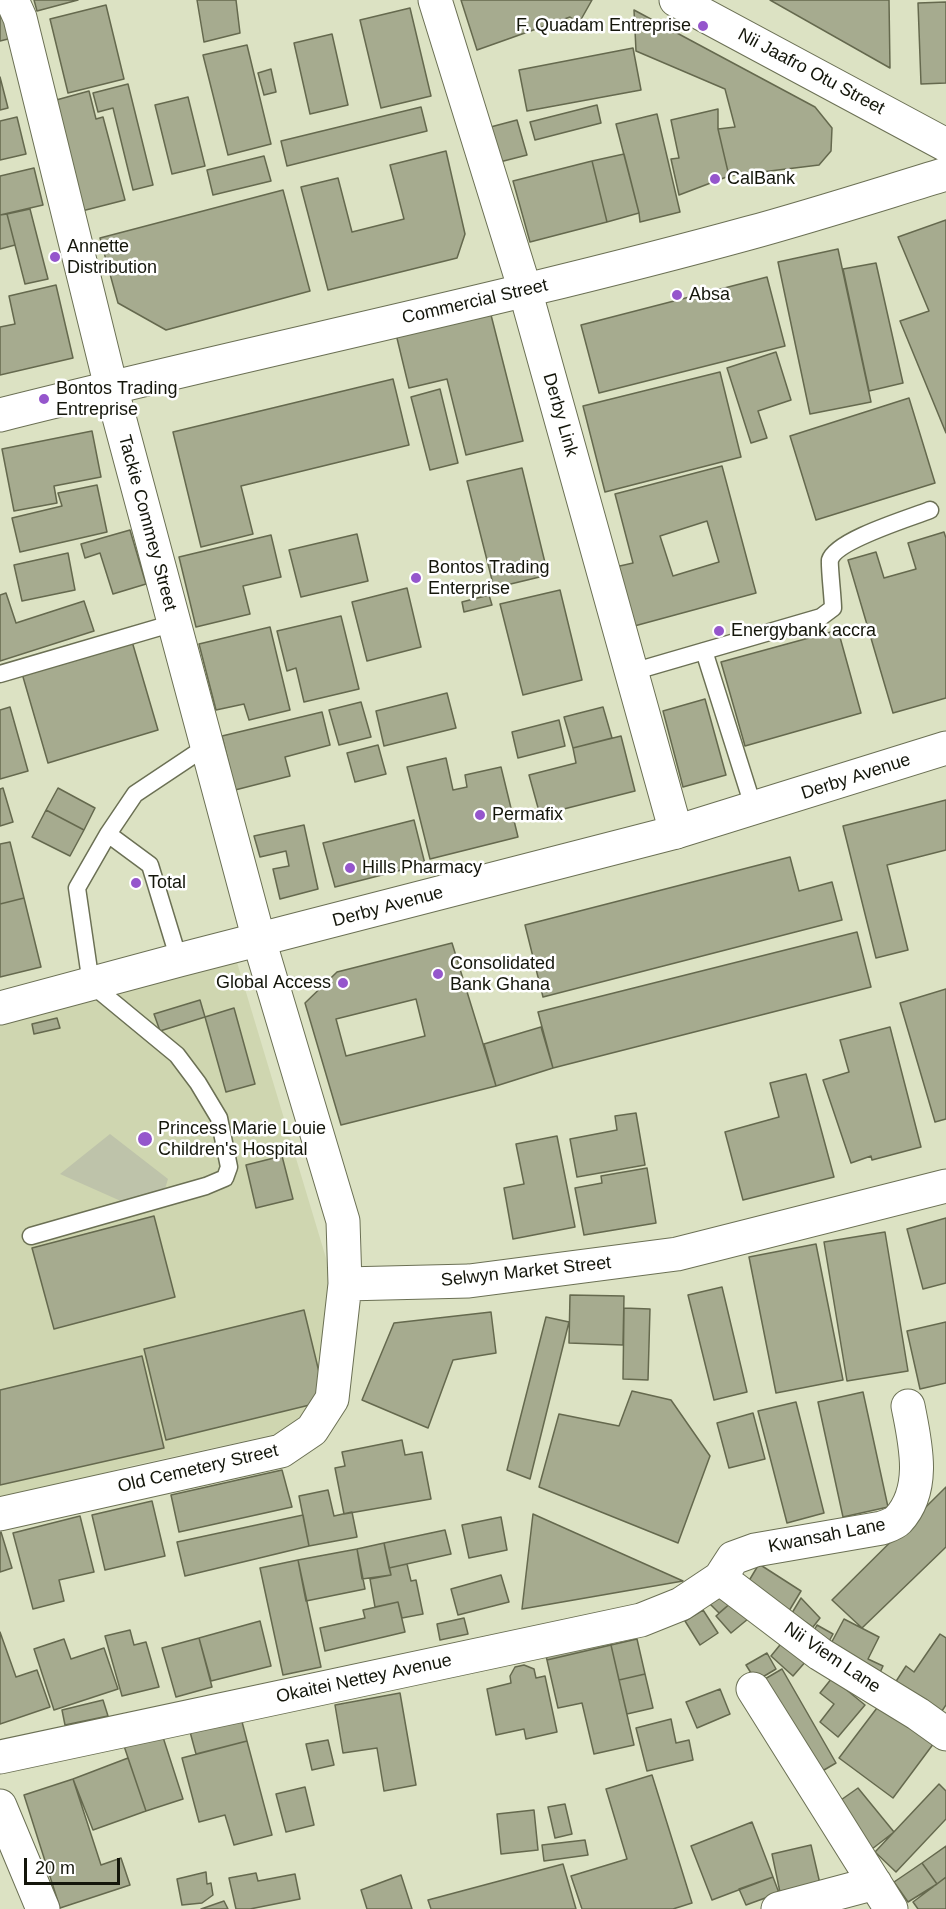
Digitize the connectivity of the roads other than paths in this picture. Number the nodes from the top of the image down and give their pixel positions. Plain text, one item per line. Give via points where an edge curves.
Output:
1 (12, 0) edge
2 (435, 0) edge
3 (675, 0) edge
4 (946, 145) edge
5 (946, 174) edge
6 (525, 290) junction
7 (111, 387) junction
8 (0, 415) edge
9 (930, 510) dead end
10 (174, 623) junction
11 (704, 651) junction
12 (632, 672) junction
13 (0, 674) edge
14 (207, 746) junction
15 (946, 748) edge
16 (753, 809) junction
17 (676, 832) junction
18 (108, 834) junction
19 (259, 940) junction
20 (179, 960) junction
21 (91, 984) junction
22 (0, 1008) edge
23 (946, 1186) edge
24 (31, 1236) dead end
25 (345, 1284) junction
26 (909, 1406) dead end
27 (0, 1514) edge
28 (720, 1578) junction
29 (753, 1689) dead end
30 (946, 1734) edge
31 (0, 1757) edge
32 (0, 1806) edge
33 (883, 1896) edge
34 (43, 1909) edge
35 (778, 1909) edge

1 - 7 street, Tackie Commey Street via 20,18
2 - 6 street, Derby Link
3 - 4 street, Nii Jaafro Otu Street
5 - 6 street, Commercial Street via 749,233
6 - 7 street, Commercial Street
6 - 12 street, Derby Link
7 - 8 street, Commercial Street
7 - 10 street, Tackie Commey Street
9 - 11 lane via 856,538 838,550 830,561 833,608 821,617
10 - 13 lane
10 - 14 street, Tackie Commey Street
11 - 12 lane
11 - 16 lane
12 - 17 street, Derby Link
14 - 18 lane via 135,794
14 - 19 street, Tackie Commey Street
15 - 16 street, Derby Avenue
16 - 17 street, Derby Avenue
17 - 19 street, Derby Avenue
18 - 20 lane via 150,865
18 - 21 lane via 77,888
19 - 20 street, Derby Avenue
19 - 25 street via 344,1221
20 - 21 street, Derby Avenue
21 - 22 street, Derby Avenue
21 - 24 lane via 184,1064 219,1118 229,1167 225,1178 206,1186
23 - 25 street, Selwyn Market Street via 677,1254 469,1281
25 - 27 street, Old Cemetery Street via 332,1399 312,1430 281,1451
26 - 28 street, Kwansah Lane via 917,1452 915,1485 897,1521 882,1528 755,1550 734,1558
28 - 30 street, Nii Viem Lane via 820,1653
28 - 31 street, Okaitei Nettey Avenue via 681,1605 641,1620
29 - 33 street
32 - 34 street
33 - 35 street

